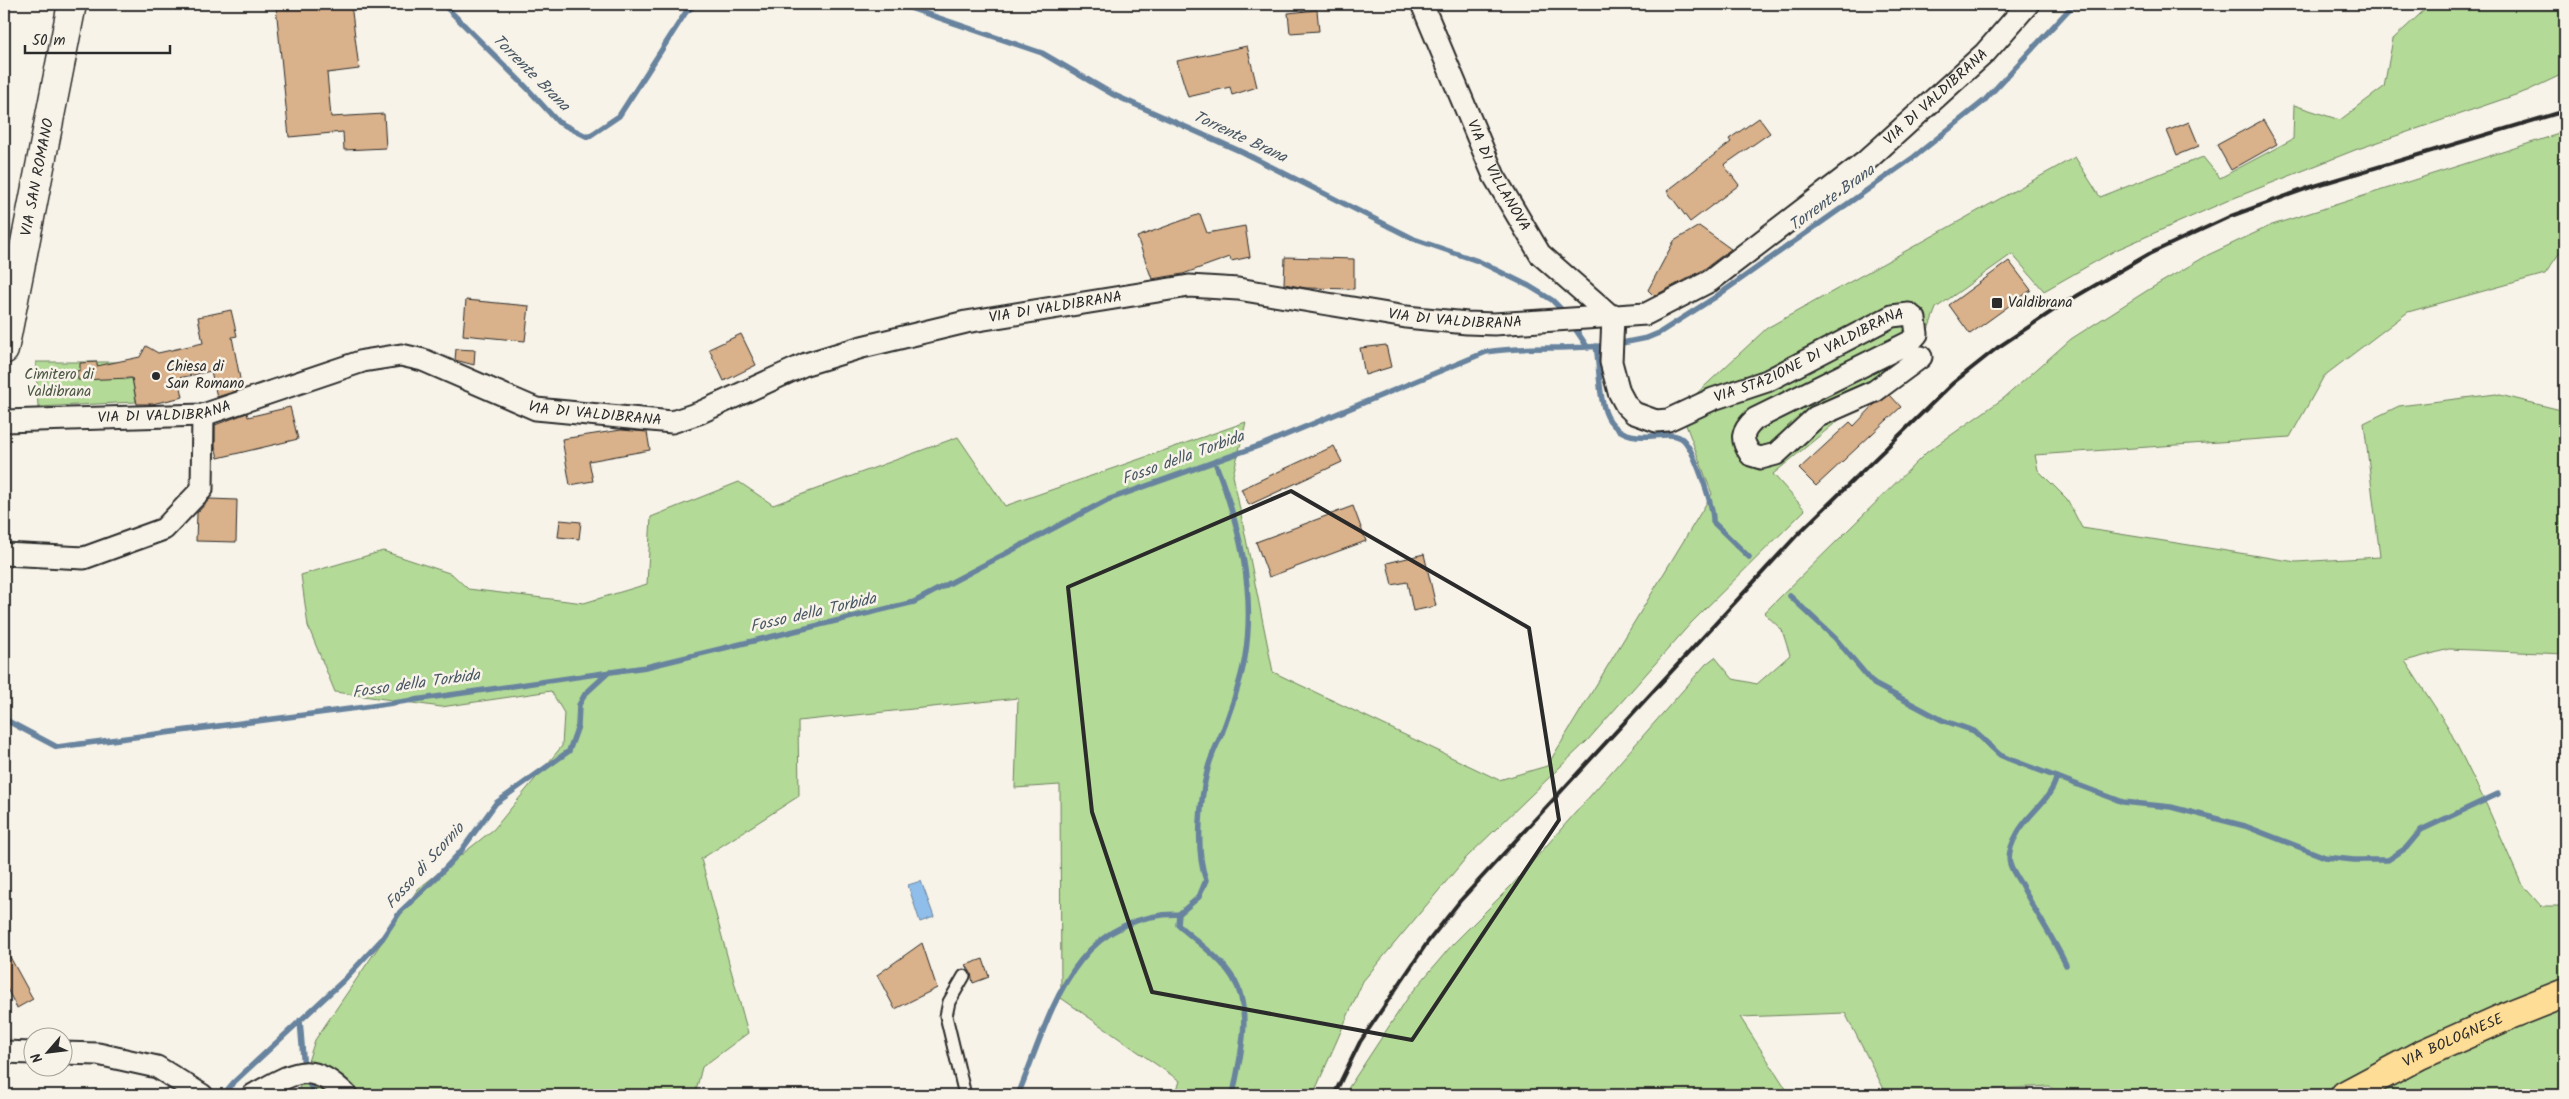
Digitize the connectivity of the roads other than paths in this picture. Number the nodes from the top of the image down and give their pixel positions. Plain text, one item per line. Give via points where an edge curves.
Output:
1 (72, 4) edge
2 (1422, 4) edge
3 (2028, 4) edge
4 (1613, 318) junction
5 (4, 350) edge
6 (1921, 357) dead end
7 (204, 414) junction
8 (4, 421) edge
9 (4, 554) edge
10 (964, 976) dead end
11 (2565, 993) edge
12 (4, 1052) edge
13 (22, 1053) edge
14 (72, 1053) edge
15 (202, 1095) edge
16 (254, 1095) edge
17 (346, 1095) edge
18 (964, 1095) edge
19 (2345, 1095) edge

1 - 5 street, VIA SAN ROMANO
2 - 4 street, VIA DI VILLANOVA via 1494,176 1540,254
3 - 4 street, VIA DI VALDIBRANA via 1986,53 1930,106 1865,162 1710,281 1646,314
4 - 6 street, VIA STAZIONE DI VALDIBRANA via 1611,362 1619,392 1634,413 1656,421 1668,420 1713,399 1766,381 1892,316 1909,314 1915,319 1917,334 1910,342 1754,419 1744,430 1743,440 1751,455 1761,458 1782,450 1816,417 1875,391
4 - 7 street, VIA DI VALDIBRANA via 1468,323 1406,317 1238,289 1189,286 966,322 862,347 806,364 672,422 536,410 423,360 401,355 363,361
7 - 8 street, VIA DI VALDIBRANA
7 - 9 street via 202,489 164,529 84,558
10 - 18 lane via 949,1002 946,1016
11 - 19 main road, VIA BOLOGNESE via 2420,1055
12 - 13 street
14 - 15 street via 98,1054 157,1066
16 - 17 street via 297,1072 322,1075

